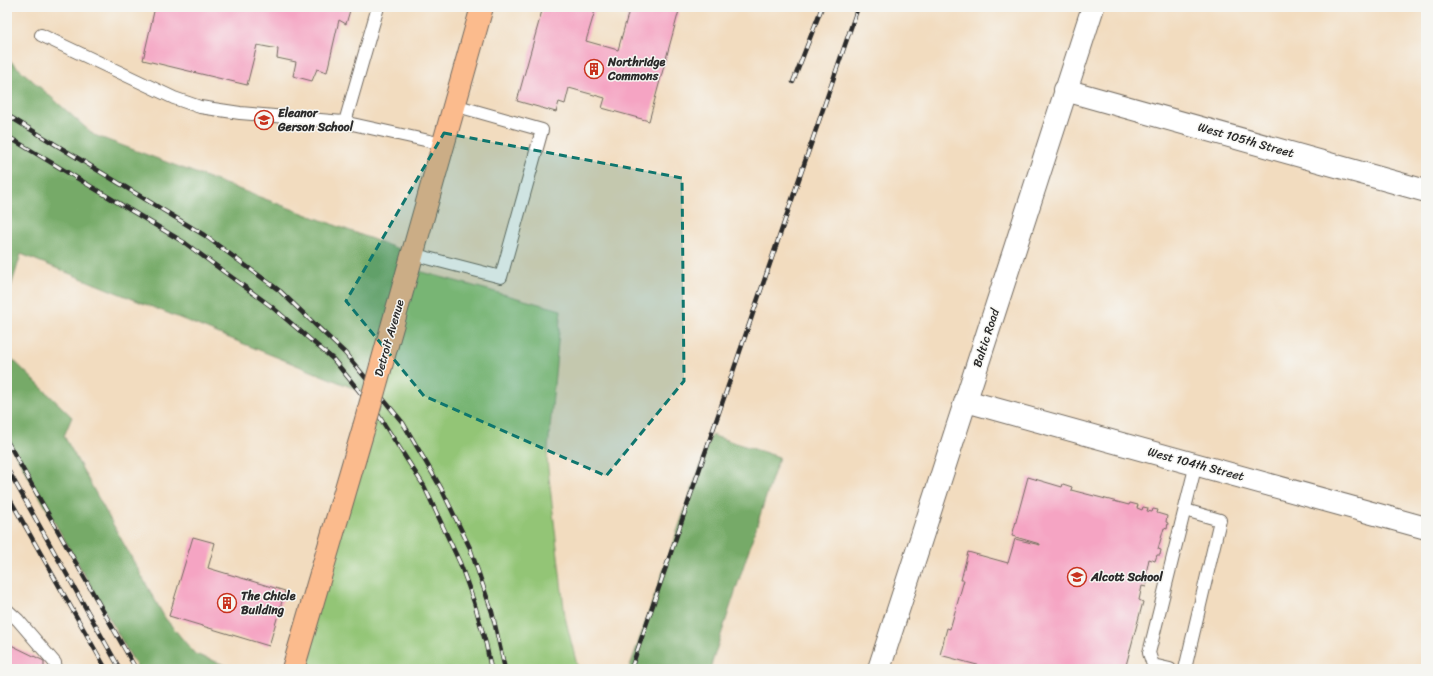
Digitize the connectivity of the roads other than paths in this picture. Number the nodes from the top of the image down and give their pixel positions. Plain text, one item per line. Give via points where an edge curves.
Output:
1 (378, 7) edge
2 (482, 7) edge
3 (1093, 7) edge
4 (41, 35) dead end
5 (1065, 90) junction
6 (454, 105) junction
7 (345, 122) junction
8 (443, 144) junction
9 (1426, 191) edge
10 (412, 254) junction
11 (966, 401) junction
12 (1196, 464) junction
13 (1185, 510) junction
14 (1426, 528) edge
15 (7, 610) edge
16 (56, 669) edge
17 (293, 669) edge
18 (879, 669) edge
19 (1170, 669) edge
20 (1185, 669) edge

1 - 7 lane
2 - 6 main road, Detroit Avenue
3 - 5 street, Baltic Road
4 - 7 lane via 174,98 200,107
5 - 9 street, West 105th Street
5 - 11 street, Baltic Road
6 - 8 main road, Detroit Avenue
6 - 10 lane via 542,130 540,138 501,276
7 - 8 lane
8 - 10 main road, Detroit Avenue
10 - 17 main road, Detroit Avenue, bridge
11 - 12 street, West 104th Street
11 - 18 street, Baltic Road
12 - 13 lane
12 - 14 street, West 104th Street
13 - 19 lane via 1149,653 1153,665
13 - 20 lane via 1220,520
15 - 16 lane via 55,663

